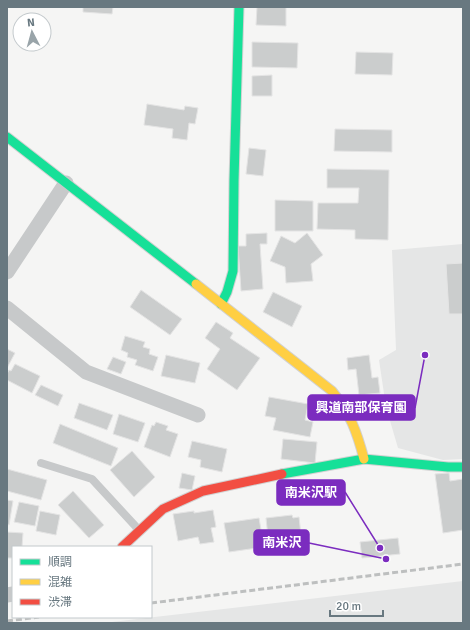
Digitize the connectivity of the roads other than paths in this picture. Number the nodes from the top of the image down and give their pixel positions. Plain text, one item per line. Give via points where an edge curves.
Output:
1 (239, 7) edge
2 (7, 137) edge
3 (66, 183) junction
4 (7, 272) edge
5 (222, 304) junction
6 (7, 308) edge
7 (198, 415) dead end
8 (364, 459) junction
9 (41, 463) dead end
10 (463, 467) edge
11 (140, 531) junction
12 (123, 546) edge

1 - 5 street via 233,271
2 - 3 street
3 - 4 street
3 - 5 street
5 - 8 street via 332,391 344,405 356,428
6 - 7 street via 86,372
8 - 10 street
8 - 11 street via 258,478 203,491 163,509
9 - 11 lane via 92,479
11 - 12 street

